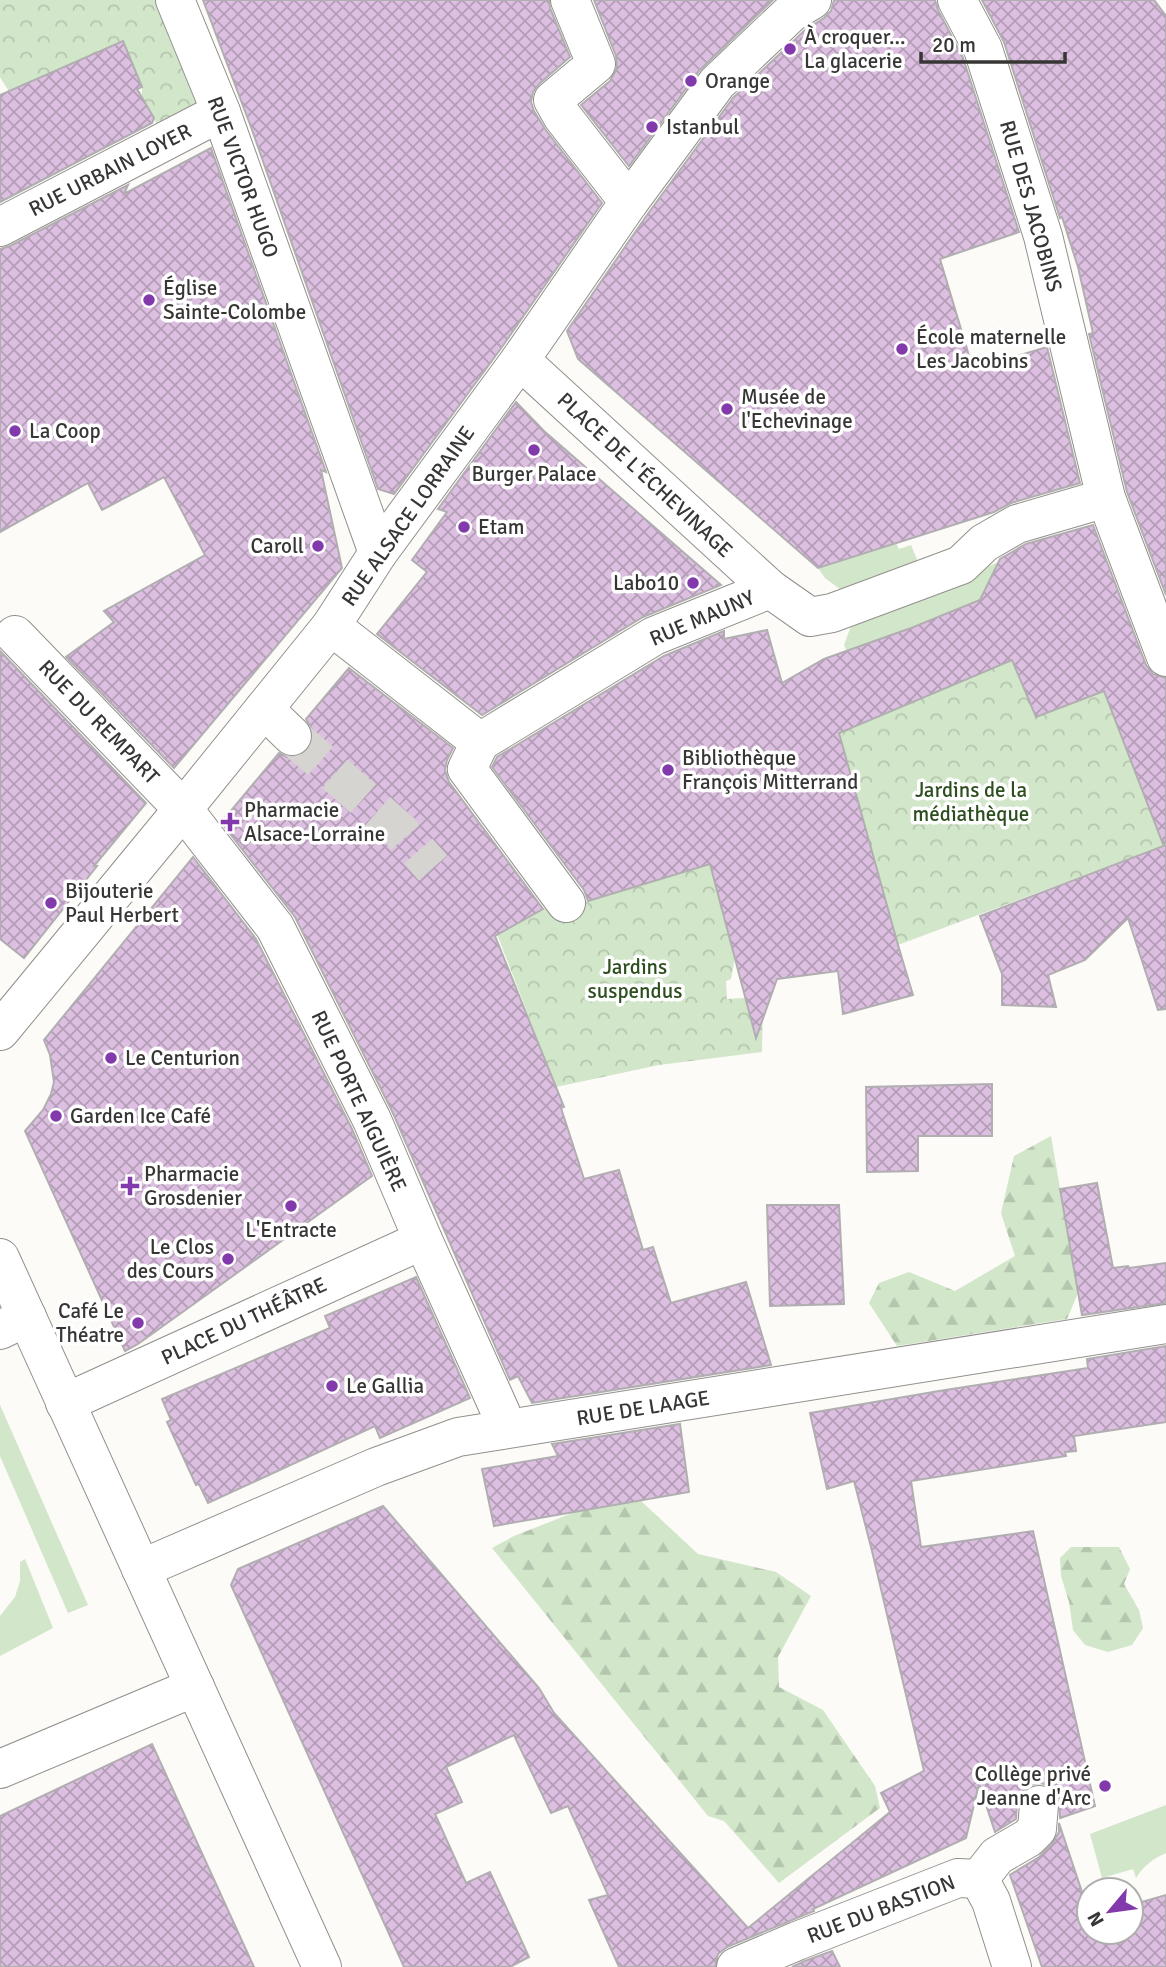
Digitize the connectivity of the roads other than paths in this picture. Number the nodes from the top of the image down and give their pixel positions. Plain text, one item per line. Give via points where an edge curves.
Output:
1 (175, 0) edge
2 (570, 0) edge
3 (812, 0) edge
4 (957, 0) edge
5 (221, 112) junction
6 (629, 202) junction
7 (0, 227) edge
8 (520, 360) junction
9 (1106, 498) junction
10 (378, 553) junction
11 (769, 589) junction
12 (331, 626) junction
13 (15, 635) dead end
14 (1166, 657) edge
15 (264, 709) junction
16 (292, 736) tunnel mouth
17 (480, 742) junction
18 (183, 809) junction
19 (566, 903) dead end
20 (0, 1031) edge
21 (423, 1240) junction
22 (0, 1258) edge
23 (13, 1324) edge
24 (1166, 1324) edge
25 (65, 1403) junction
26 (479, 1425) junction
27 (141, 1569) junction
28 (195, 1687) junction
29 (0, 1769) edge
30 (1039, 1805) dead end
31 (979, 1879) junction
32 (322, 1967) edge
33 (736, 1967) edge
34 (1012, 1967) edge

1 - 5 street, RUE VICTOR HUGO
2 - 6 street via 596,64 553,100
3 - 6 street, RUE ALSACE LORRAINE via 792,12 718,83
4 - 9 street, RUE DES JACOBINS via 983,49 1043,236
5 - 7 street, RUE URBAIN LOYER
5 - 10 street, RUE VICTOR HUGO
6 - 8 street, RUE ALSACE LORRAINE
8 - 10 street, RUE ALSACE LORRAINE
8 - 11 street, PLACE DE L'ÉCHEVINAGE
9 - 11 street, RUE MAUNY via 1017,524 984,542 961,565 832,612 810,617
9 - 14 street, RUE DES JACOBINS
10 - 12 street, RUE ALSACE LORRAINE
11 - 17 street, RUE MAUNY via 654,636
12 - 15 street, RUE ALSACE LORRAINE
12 - 17 street
13 - 18 street, RUE DU REMPART
15 - 16 street
15 - 18 street, RUE ALSACE LORRAINE
17 - 19 street via 467,769
18 - 20 street, RUE ALSACE LORRAINE
18 - 21 street, RUE PORTE AIGUIÈRE via 275,927 372,1119
21 - 25 street, PLACE DU THÉÂTRE
21 - 26 street, RUE PORTE AIGUIÈRE
22 - 23 street
23 - 25 street
24 - 26 street, RUE DE LAAGE
25 - 27 street
26 - 27 street, RUE DE LAAGE
27 - 28 street
28 - 29 street
28 - 32 street
30 - 31 street via 1037,1829 997,1856
31 - 33 street, RUE DU BASTION via 958,1878
31 - 34 street, RUE DU BASTION via 991,1901

